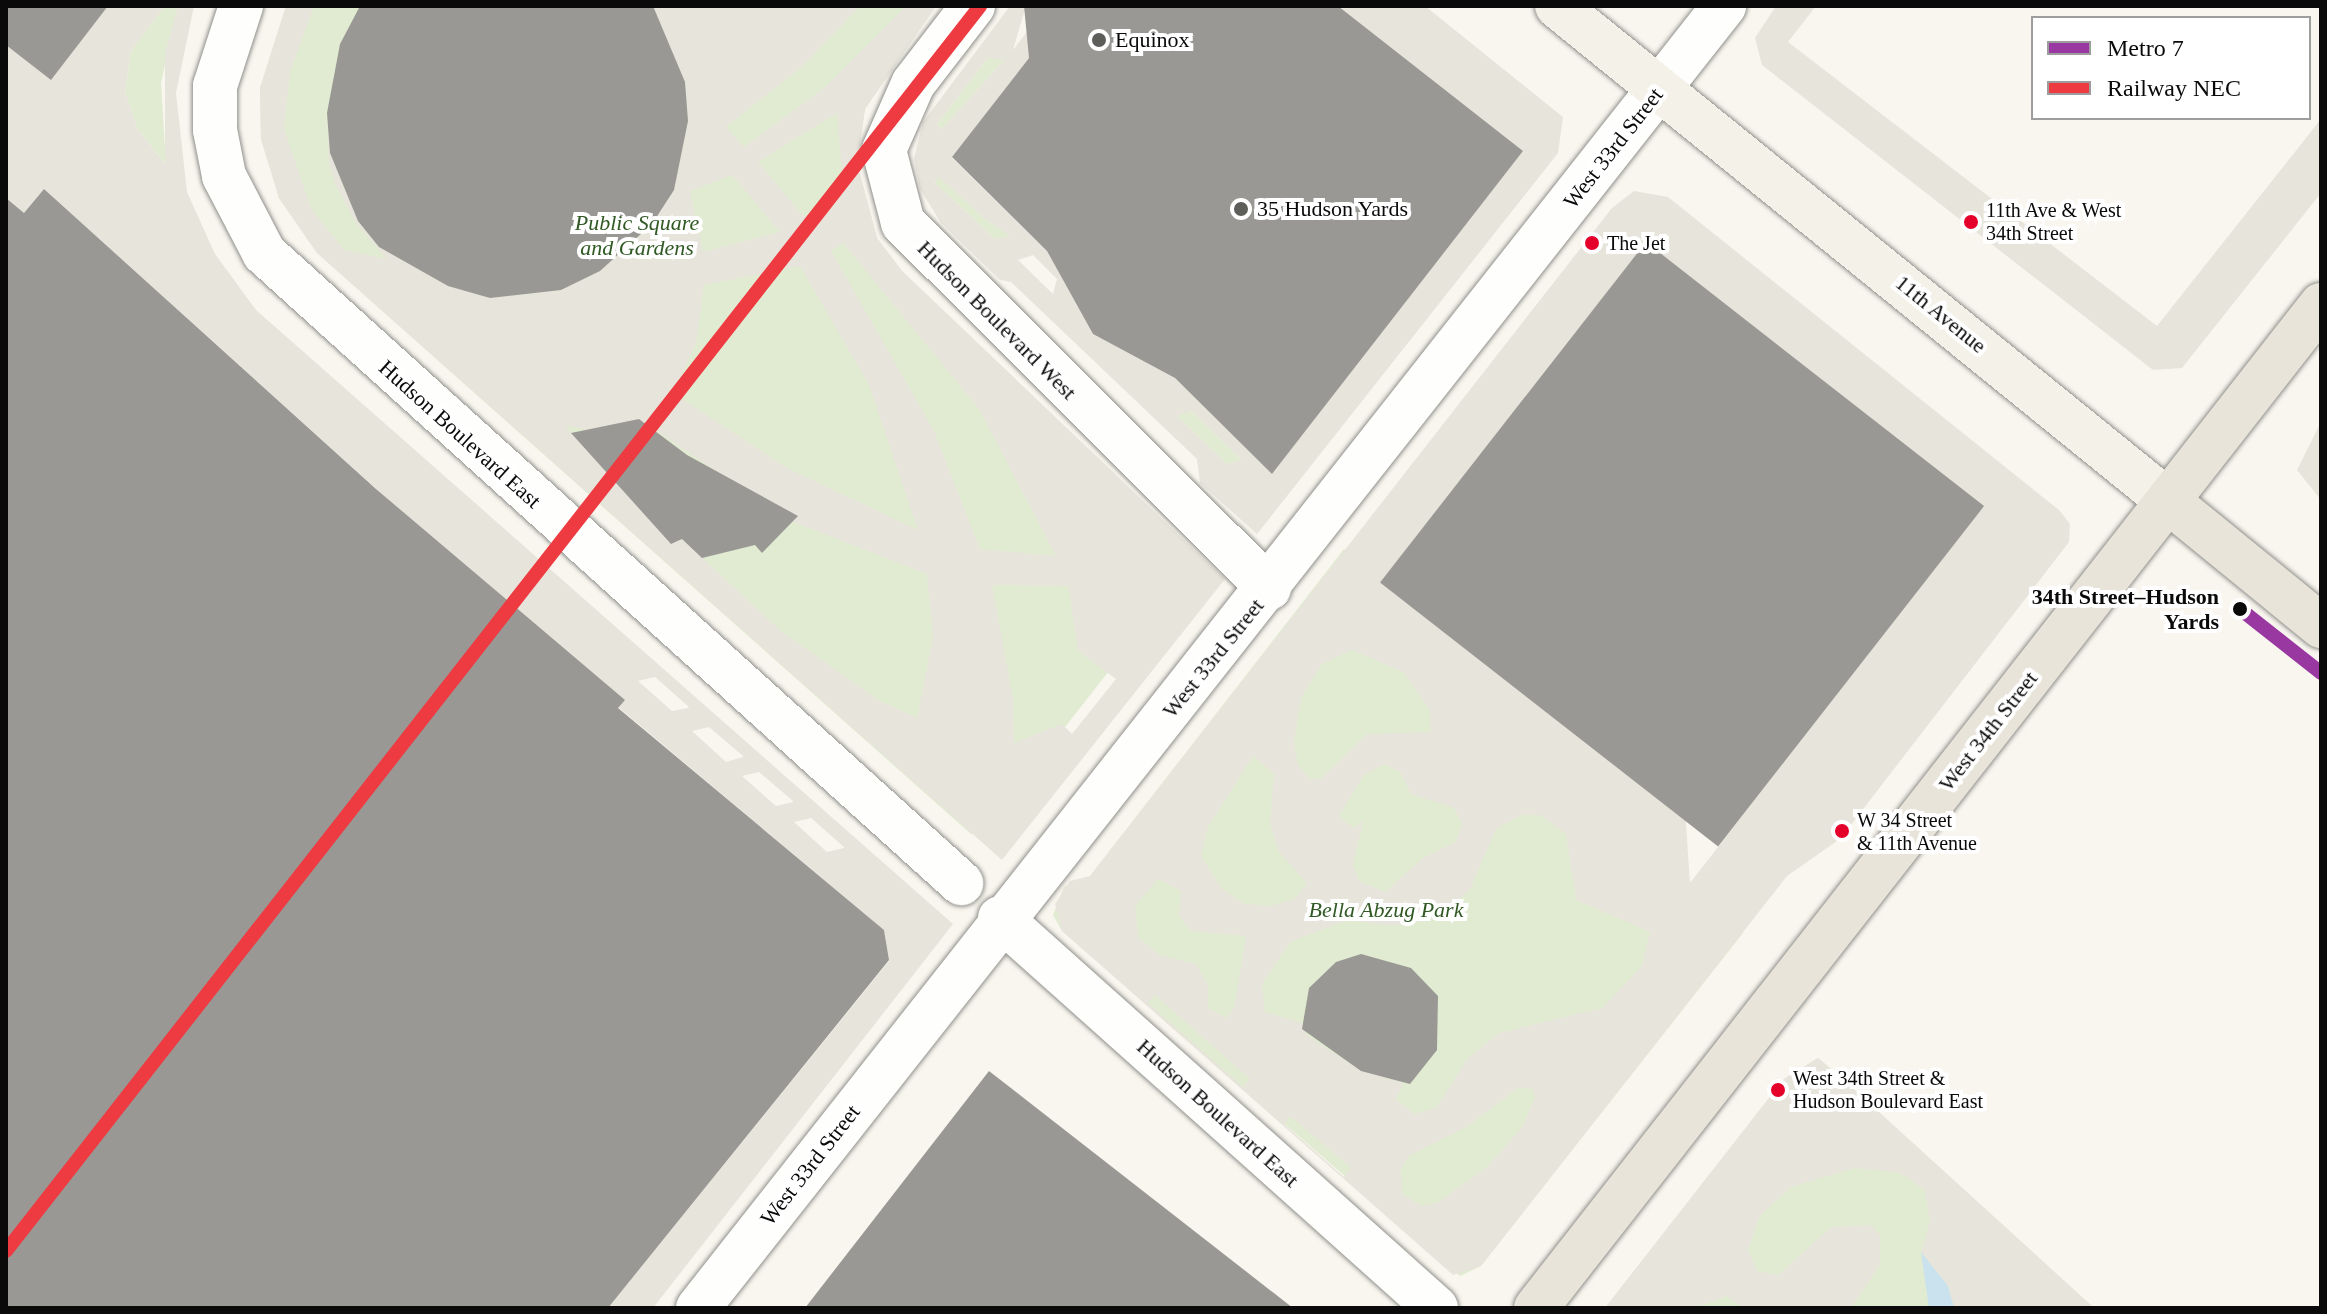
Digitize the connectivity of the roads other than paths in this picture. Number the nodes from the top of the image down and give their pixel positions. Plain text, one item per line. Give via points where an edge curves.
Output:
1 (241, 6) edge
2 (973, 6) edge
3 (1557, 6) edge
4 (1724, 6) edge
5 (1662, 87) junction
6 (2321, 305) edge
7 (2168, 501) junction
8 (1269, 588) junction
9 (2321, 626) edge
10 (961, 883) dead end
11 (1000, 918) junction
12 (698, 1308) edge
13 (1436, 1308) edge
14 (1536, 1308) edge

1 - 10 street, Hudson Boulevard East via 215,86 215,130 224,176 264,253
2 - 8 street, Hudson Boulevard West via 913,84 884,150 903,223
3 - 5 main road, 11th Avenue
4 - 5 street, West 33rd Street
5 - 7 main road, 11th Avenue
5 - 8 street, West 33rd Street
6 - 7 main road, West 34th Street
7 - 9 main road, 11th Avenue
7 - 14 main road, West 34th Street
8 - 11 street, West 33rd Street
11 - 12 street, West 33rd Street
11 - 13 street, Hudson Boulevard East

